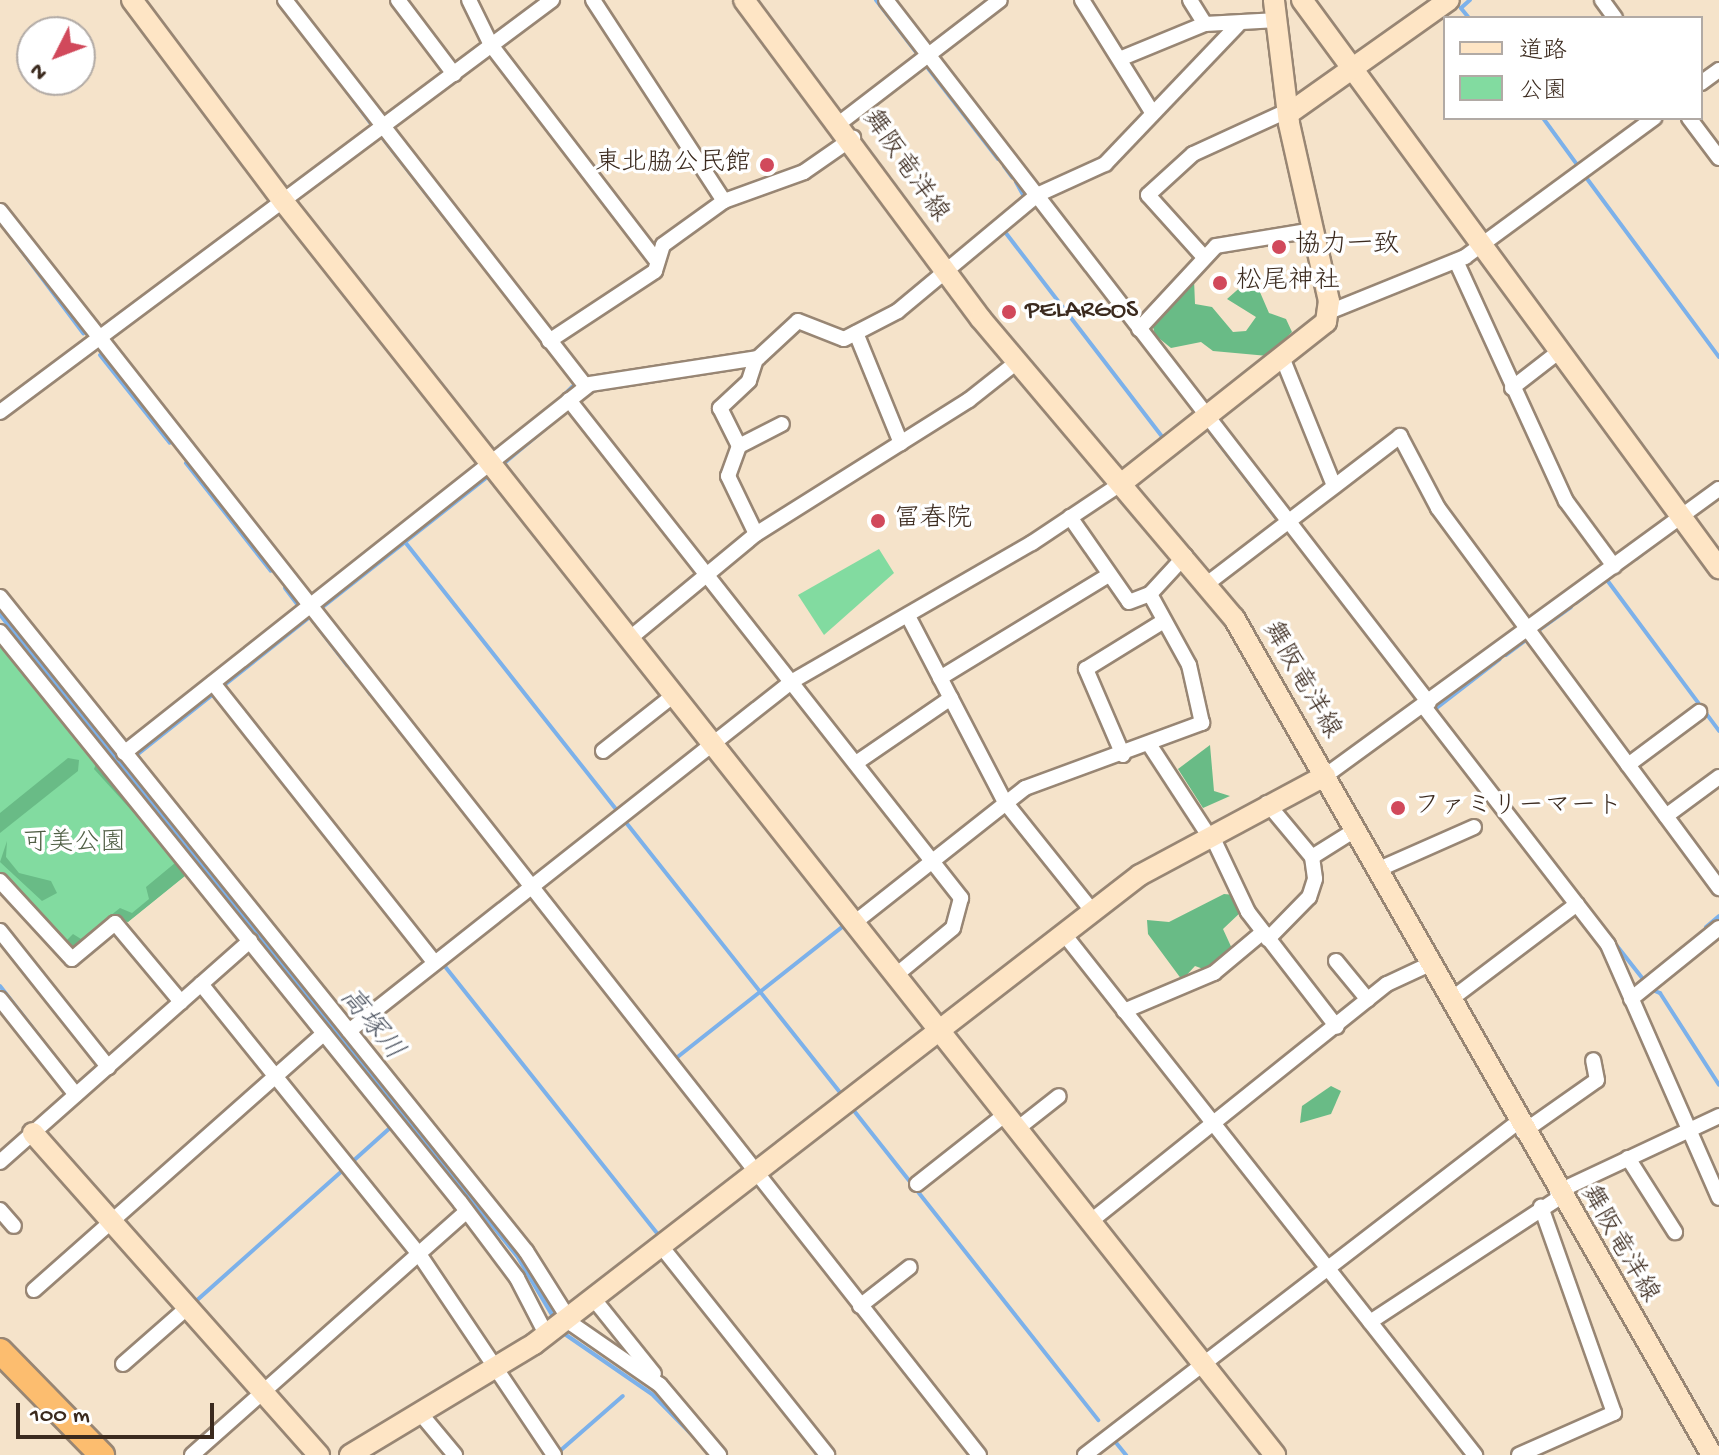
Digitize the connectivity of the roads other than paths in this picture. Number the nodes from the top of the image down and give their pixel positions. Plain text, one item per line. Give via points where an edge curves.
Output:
1 (132, 0) edge
2 (285, 0) edge
3 (398, 0) edge
4 (469, 0) edge
5 (552, 0) edge
6 (593, 0) edge
7 (744, 0) edge
8 (886, 0) edge
9 (1000, 0) edge
10 (1082, 0) edge
11 (1190, 0) edge
12 (1302, 0) edge
13 (1449, 0) edge
14 (1276, 10) edge
15 (1205, 24) junction
16 (1238, 25) junction
17 (491, 45) junction
18 (929, 55) junction
19 (1122, 58) junction
20 (1354, 70) junction
21 (454, 74) junction
22 (1152, 112) junction
23 (1287, 113) junction
24 (1651, 120) edge
25 (1690, 120) edge
26 (381, 128) junction
27 (847, 130) junction
28 (1719, 158) edge
29 (1037, 195) junction
30 (283, 201) junction
31 (724, 201) junction
32 (0, 211) edge
33 (1313, 230) junction
34 (1483, 244) junction
35 (1203, 256) junction
36 (657, 261) junction
37 (1456, 261) junction
38 (943, 269) junction
39 (1329, 312) junction
40 (1139, 329) junction
41 (856, 333) junction
42 (96, 340) junction
43 (549, 341) junction
44 (1561, 350) junction
45 (1282, 357) junction
46 (756, 359) junction
47 (1017, 362) junction
48 (586, 387) junction
49 (1512, 388) junction
50 (569, 400) junction
51 (0, 412) edge
52 (1207, 416) junction
53 (782, 424) dead end
54 (901, 443) junction
55 (739, 446) junction
56 (490, 463) junction
57 (1122, 483) junction
58 (1334, 486) junction
59 (1719, 489) edge
60 (1682, 516) junction
61 (1070, 517) junction
62 (1288, 521) junction
63 (756, 534) junction
64 (1185, 556) junction
65 (1614, 566) junction
66 (1719, 568) edge
67 (707, 575) junction
68 (1107, 576) junction
69 (1208, 583) junction
70 (1150, 594) junction
71 (0, 597) edge
72 (308, 607) junction
73 (908, 616) junction
74 (1162, 622) junction
75 (1528, 630) junction
76 (0, 632) edge
77 (629, 639) junction
78 (940, 678) junction
79 (791, 682) junction
80 (213, 683) junction
81 (674, 695) junction
82 (951, 698) junction
83 (1427, 706) junction
84 (1699, 712) dead end
85 (713, 744) junction
86 (1149, 744) junction
87 (603, 751) dead end
88 (124, 753) junction
89 (1123, 755) junction
90 (856, 763) junction
91 (1628, 765) junction
92 (1325, 776) junction
93 (1719, 777) edge
94 (1005, 802) junction
95 (1267, 803) junction
96 (1666, 816) junction
97 (1474, 827) dead end
98 (1355, 830) junction
99 (1210, 835) junction
100 (1312, 857) junction
101 (932, 860) junction
102 (1377, 870) junction
103 (0, 881) edge
104 (531, 887) junction
105 (1719, 888) edge
106 (1577, 904) junction
107 (1093, 912) junction
108 (854, 923) junction
109 (0, 931) edge
110 (1718, 931) edge
111 (1064, 934) junction
112 (1266, 935) junction
113 (250, 941) junction
114 (1336, 961) dead end
115 (435, 963) junction
116 (1430, 964) junction
117 (896, 975) junction
118 (201, 984) junction
119 (0, 999) edge
120 (1631, 999) junction
121 (1368, 1000) junction
122 (1450, 1000) junction
123 (181, 1002) junction
124 (1124, 1011) junction
125 (1337, 1027) junction
126 (940, 1030) junction
127 (349, 1031) junction
128 (324, 1033) junction
129 (1593, 1060) dead end
130 (108, 1067) junction
131 (276, 1076) junction
132 (76, 1095) junction
133 (1059, 1096) dead end
134 (1719, 1116) edge
135 (1012, 1122) junction
136 (1214, 1124) junction
137 (1520, 1127) junction
138 (1691, 1129) junction
139 (33, 1133) junction
140 (1628, 1158) junction
141 (0, 1162) edge
142 (756, 1172) junction
143 (917, 1184) dead end
144 (1558, 1194) junction
145 (1719, 1198) edge
146 (1541, 1207) junction
147 (0, 1210) edge
148 (465, 1213) junction
149 (111, 1221) junction
150 (1091, 1221) junction
151 (14, 1226) dead end
152 (1675, 1232) dead end
153 (661, 1246) junction
154 (419, 1254) junction
155 (1326, 1266) junction
156 (910, 1267) dead end
157 (34, 1290) dead end
158 (593, 1298) junction
159 (860, 1306) junction
160 (188, 1307) junction
161 (1370, 1322) junction
162 (557, 1326) junction
163 (0, 1351) edge
164 (1202, 1363) junction
165 (123, 1364) dead end
166 (496, 1368) junction
167 (660, 1385) junction
168 (263, 1392) junction
169 (420, 1413) junction
170 (102, 1455) edge
171 (192, 1455) edge
172 (319, 1455) edge
173 (350, 1455) edge
174 (455, 1455) edge
175 (554, 1455) edge
176 (719, 1455) edge
177 (827, 1455) edge
178 (979, 1455) edge
179 (1085, 1455) edge
180 (1275, 1455) edge
181 (1475, 1455) edge
182 (1519, 1455) edge
183 (1712, 1455) edge

1 - 30 street
2 - 26 street
3 - 21 street
4 - 17 street
5 - 17 street
6 - 31 street
7 - 27 street, 舞阪竜洋線
8 - 18 street
9 - 18 street
10 - 19 street
11 - 15 street
12 - 20 street
13 - 20 street
14 - 16 street
14 - 23 street
15 - 16 street
15 - 19 street
16 - 22 street
17 - 21 street
17 - 36 street
18 - 27 street
18 - 29 street
19 - 22 street
20 - 23 street
20 - 34 street
21 - 26 street
22 - 29 street via 1095,172
23 - 33 street
23 - 35 street via 1193,154 1148,195
24 - 34 street
25 - 28 street
26 - 30 street
26 - 43 street
27 - 31 street via 804,172
27 - 38 street, 舞阪竜洋線
29 - 38 street
29 - 40 street
30 - 42 street
30 - 56 street
31 - 36 street via 663,245
32 - 42 street
33 - 35 street via 1236,237
33 - 39 street
34 - 37 street
34 - 44 street
35 - 40 street
36 - 43 street via 655,271
37 - 39 street
37 - 49 street
38 - 41 street via 898,311
38 - 47 street, 舞阪竜洋線
39 - 45 street via 1320,331
40 - 52 street
41 - 46 street via 840,338 798,321
41 - 54 street
42 - 51 street
42 - 72 street
43 - 48 street
44 - 49 street
44 - 60 street
45 - 52 street
45 - 58 street
46 - 48 street
46 - 55 street via 749,381 720,408
47 - 54 street
47 - 57 street, 舞阪竜洋線
48 - 50 street
49 - 65 street via 1566,501
50 - 56 street
50 - 67 street
52 - 57 street
52 - 62 street
53 - 55 street
54 - 63 street
55 - 63 street via 728,476
56 - 72 street
56 - 77 street
57 - 61 street
57 - 64 street, 舞阪竜洋線
58 - 62 street
58 - 75 street via 1400,436 1438,508
59 - 60 street
60 - 65 street
60 - 66 street
61 - 68 street
61 - 73 street
62 - 69 street
62 - 83 street
63 - 67 street
64 - 69 street, 舞阪竜洋線
64 - 70 street
65 - 75 street
67 - 77 street
67 - 79 street
68 - 70 street via 1129,602
68 - 78 street
69 - 92 street, 舞阪竜洋線
70 - 74 street
71 - 88 street
72 - 80 street
72 - 104 street
73 - 78 street
73 - 79 street
74 - 86 street via 1189,665 1202,723
74 - 89 street via 1086,669
75 - 83 street
75 - 91 street
76 - 113 street
77 - 81 street
78 - 82 street
79 - 85 street
79 - 90 street
80 - 88 street
80 - 115 street
81 - 85 street
81 - 87 street
82 - 90 street
82 - 94 street
83 - 92 street
83 - 106 street
84 - 91 street
85 - 104 street
85 - 108 street
86 - 89 street
86 - 99 street
88 - 127 street
89 - 94 street via 1036,783
90 - 101 street
91 - 96 street
92 - 95 street
92 - 98 street, 舞阪竜洋線
93 - 96 street
94 - 101 street
94 - 107 street
95 - 99 street
95 - 100 street
96 - 105 street
97 - 102 street
98 - 100 street
98 - 102 street, 舞阪竜洋線
99 - 107 street
99 - 112 street
100 - 112 street via 1309,897
101 - 108 street
101 - 117 street via 961,898 953,928
102 - 116 street, 舞阪竜洋線
103 - 123 street via 72,959 115,923
104 - 115 street
104 - 142 street
106 - 120 street via 1608,945
106 - 122 street
107 - 111 street
108 - 117 street
109 - 130 street
110 - 120 street
111 - 124 street
111 - 126 street
112 - 124 street via 1214,973
112 - 125 street
113 - 118 street
113 - 128 street
114 - 121 street
115 - 127 street
116 - 121 street
116 - 122 street, 舞阪竜洋線
117 - 126 street
118 - 123 street
118 - 131 street
119 - 132 street
120 - 138 street
121 - 125 street
122 - 137 street, 舞阪竜洋線
123 - 130 street
124 - 136 street
125 - 136 street
126 - 135 street
126 - 142 street
127 - 162 street via 526,1251
128 - 131 street
128 - 148 street
129 - 137 street via 1597,1080
130 - 132 street
131 - 149 street
131 - 154 street
132 - 139 street
133 - 135 street
134 - 138 street
135 - 143 street
135 - 150 street
136 - 150 street
136 - 155 street
137 - 144 street, 舞阪竜洋線
137 - 155 street
138 - 140 street
138 - 145 street
139 - 141 street
139 - 149 street
140 - 144 street
140 - 152 street
142 - 153 street
142 - 159 street
144 - 146 street
144 - 183 street, 舞阪竜洋線
146 - 161 street
146 - 182 street via 1614,1413
147 - 151 street
148 - 154 street
148 - 162 street
149 - 157 street
149 - 160 street
150 - 164 street
153 - 158 street
153 - 177 street
154 - 166 street
154 - 168 street
155 - 161 street
155 - 164 street
156 - 159 street
158 - 162 street
158 - 167 street
159 - 178 street
160 - 165 street
160 - 168 street
161 - 181 street
162 - 166 street
162 - 167 street
163 - 170 highway
164 - 179 street
164 - 180 street
166 - 169 street
166 - 175 street
167 - 176 street
168 - 171 street
168 - 172 street
169 - 173 street
169 - 174 street

